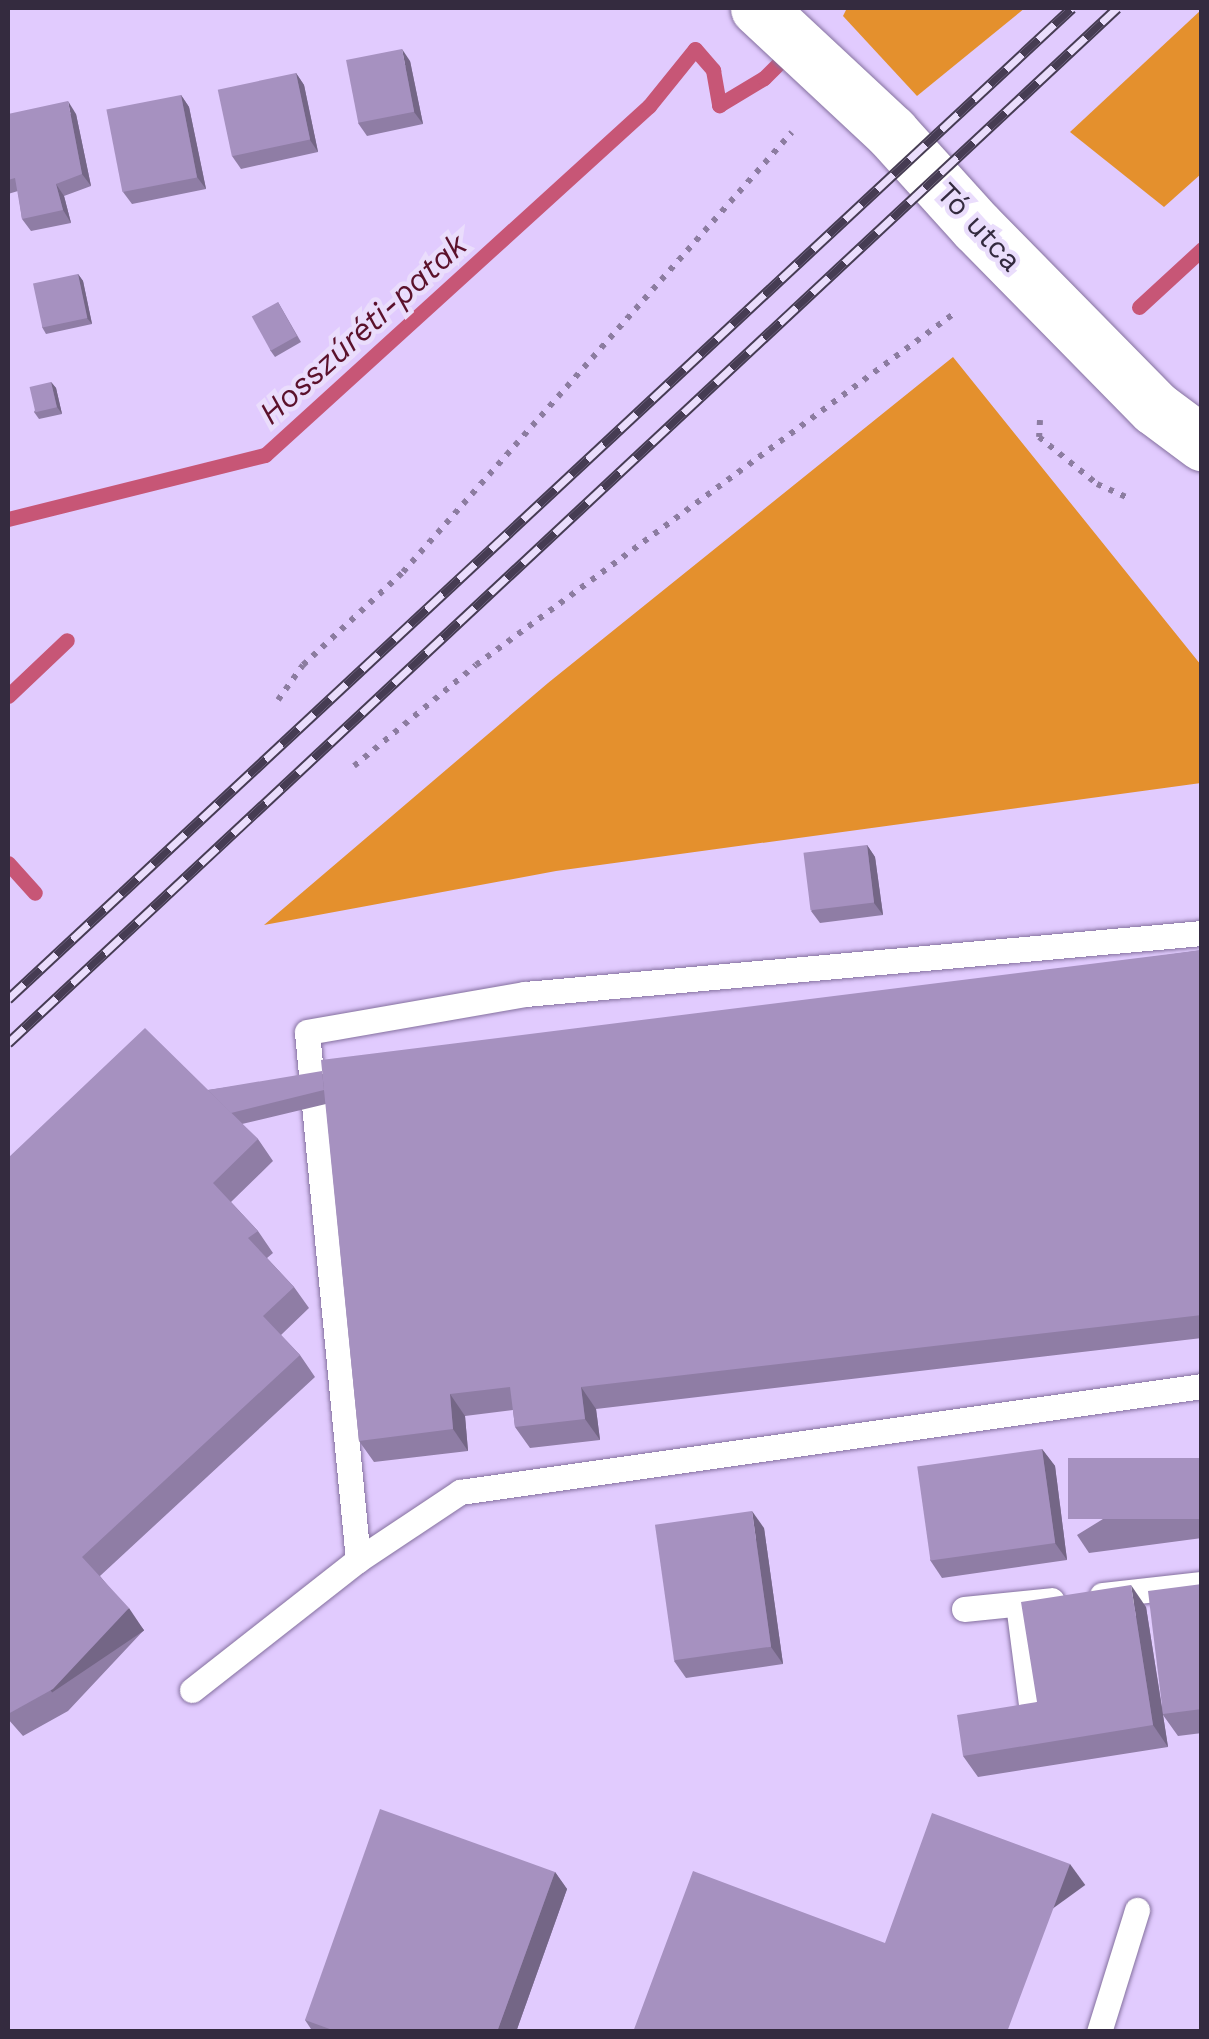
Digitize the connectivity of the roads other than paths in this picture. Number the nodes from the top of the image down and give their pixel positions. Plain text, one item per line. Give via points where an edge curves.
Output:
1 (758, 8) edge
2 (1202, 443) edge
3 (1202, 933) edge
4 (1202, 1386) edge
5 (358, 1560) junction
6 (1202, 1584) edge
7 (1018, 1604) junction
8 (964, 1610) dead end
9 (192, 1690) dead end
10 (1033, 1720) edge
11 (1137, 1910) dead end
12 (1099, 2032) edge

1 - 2 main road, Tó utca via 892,132 1155,408
3 - 5 lane via 525,994 307,1032
4 - 5 lane via 460,1492
5 - 9 lane
6 - 7 lane
7 - 8 lane
7 - 10 lane
11 - 12 lane

